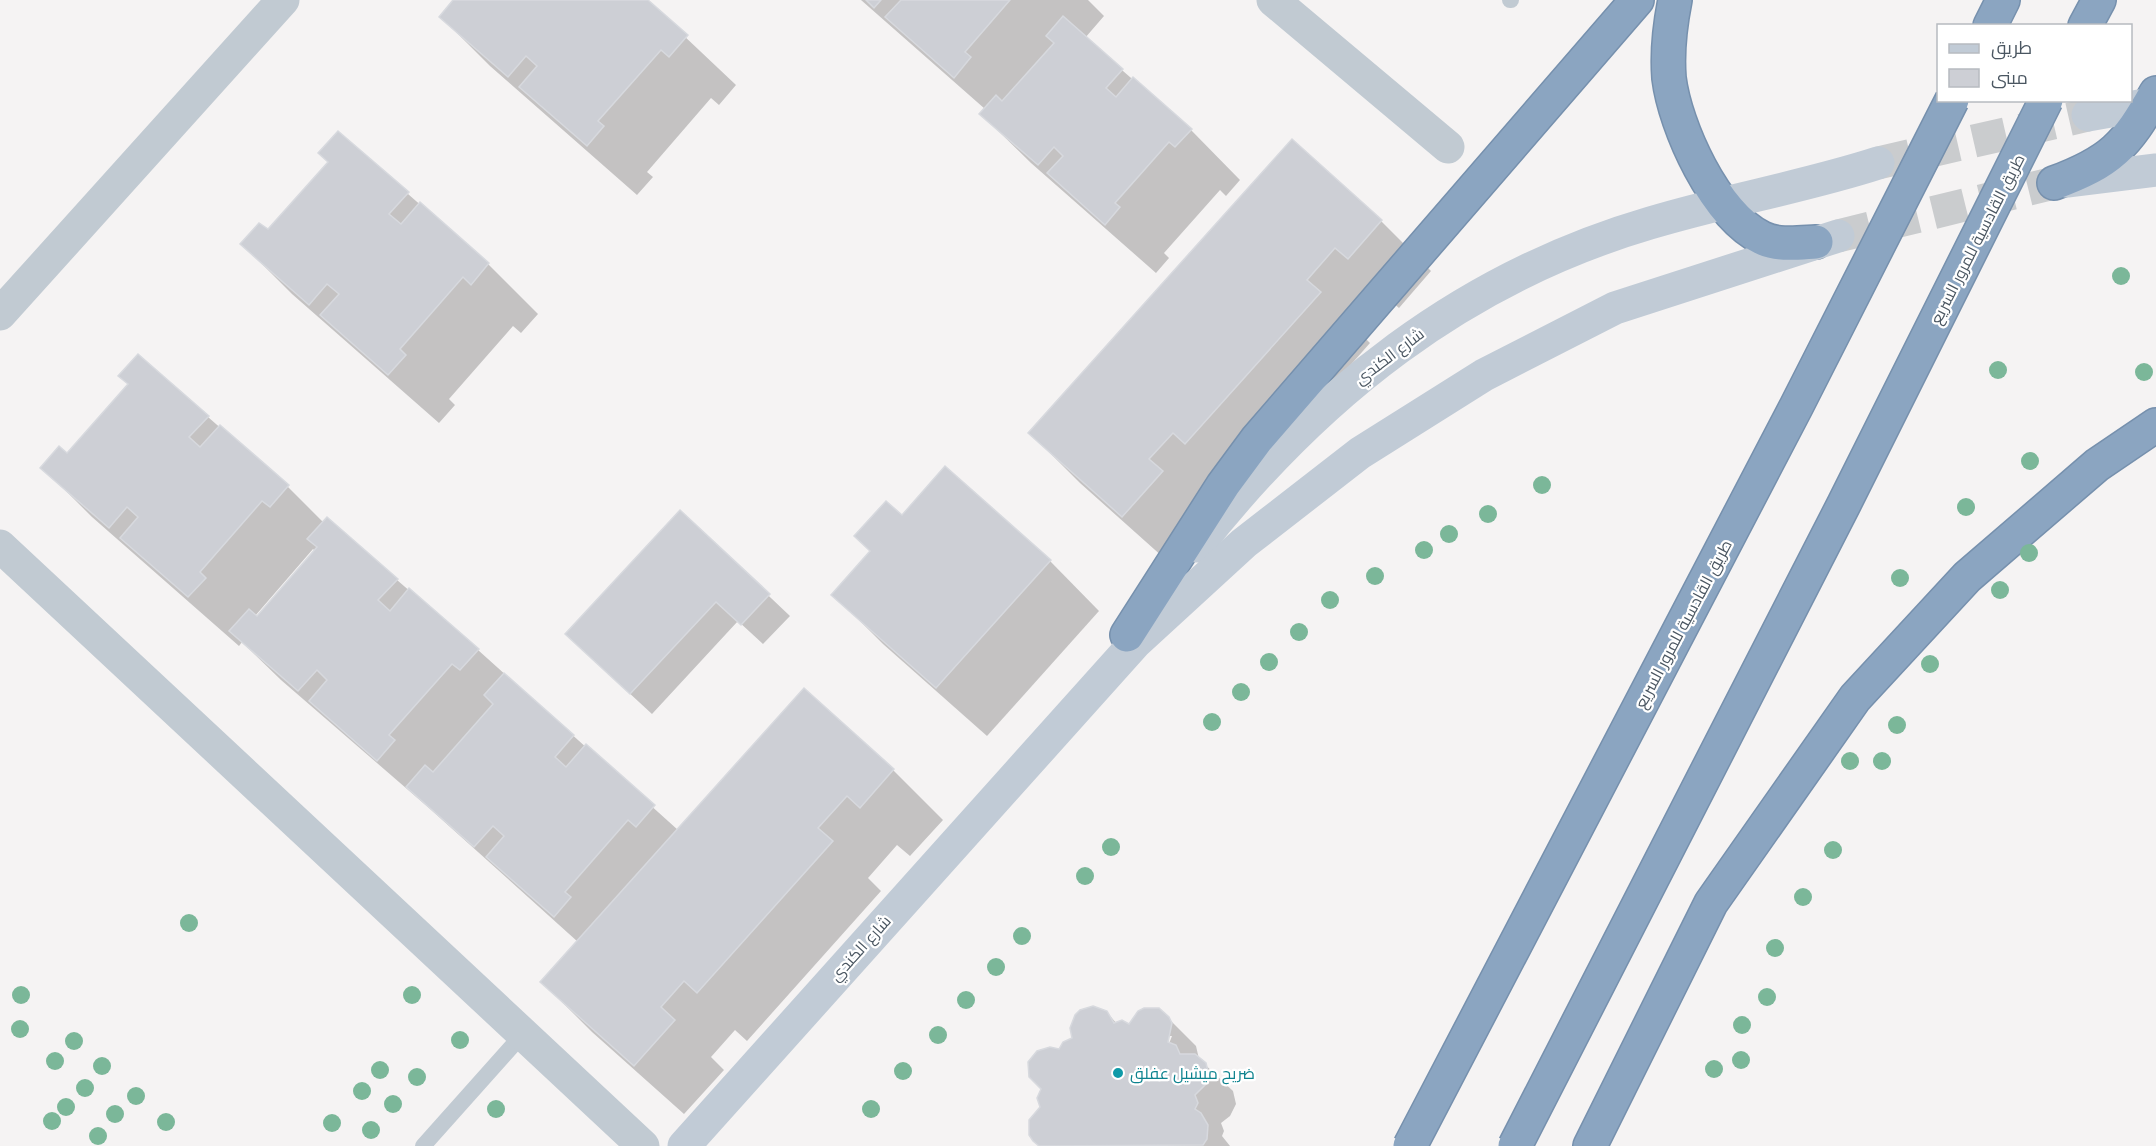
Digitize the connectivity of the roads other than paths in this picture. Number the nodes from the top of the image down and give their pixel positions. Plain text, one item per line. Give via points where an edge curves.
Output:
1 (283, 0) edge
2 (1273, 0) edge
3 (1637, 0) edge
4 (1675, 0) edge
5 (2002, 0) edge
6 (2099, 0) edge
7 (1991, 24) edge
8 (2086, 24) edge
9 (2154, 100) edge
10 (1951, 102) edge
11 (2045, 102) edge
12 (2088, 115) tunnel mouth
13 (1448, 147) dead end
14 (1878, 163) tunnel mouth
15 (2156, 170) edge
16 (2054, 183) joint
17 (1724, 204) junction
18 (1827, 239) joint
19 (0, 314) edge
20 (2156, 425) edge
21 (0, 546) edge
22 (1127, 635) junction
23 (1037, 751) junction
24 (523, 1034) junction
25 (423, 1146) edge
26 (643, 1146) edge
27 (684, 1146) edge
28 (1410, 1146) edge
29 (1515, 1146) edge
30 (1590, 1146) edge

1 - 19 street
2 - 13 street
3 - 22 highway via 1257,439
4 - 17 highway via 1670,27 1670,68 1680,123 1700,167
5 - 7 highway
6 - 8 highway
9 - 12 street
9 - 16 highway via 2122,145 2103,162
10 - 28 highway, طريق القادسية للمرور السريع, bridge
11 - 29 highway, طريق القادسية للمرور السريع, bridge
14 - 17 street, شارع الكندي
15 - 16 street
17 - 18 highway via 1763,238 1789,244
17 - 22 street, شارع الكندي via 1578,247 1476,296 1388,353 1299,429 1214,524
18 - 23 street, شارع الكندي via 1615,308 1484,375 1360,453 1244,543 1136,642
20 - 30 highway via 2097,465 1967,577 1856,698 1711,903
21 - 24 street
22 - 23 street, شارع الكندي
23 - 27 street, شارع الكندي
24 - 25 lane
24 - 26 street

